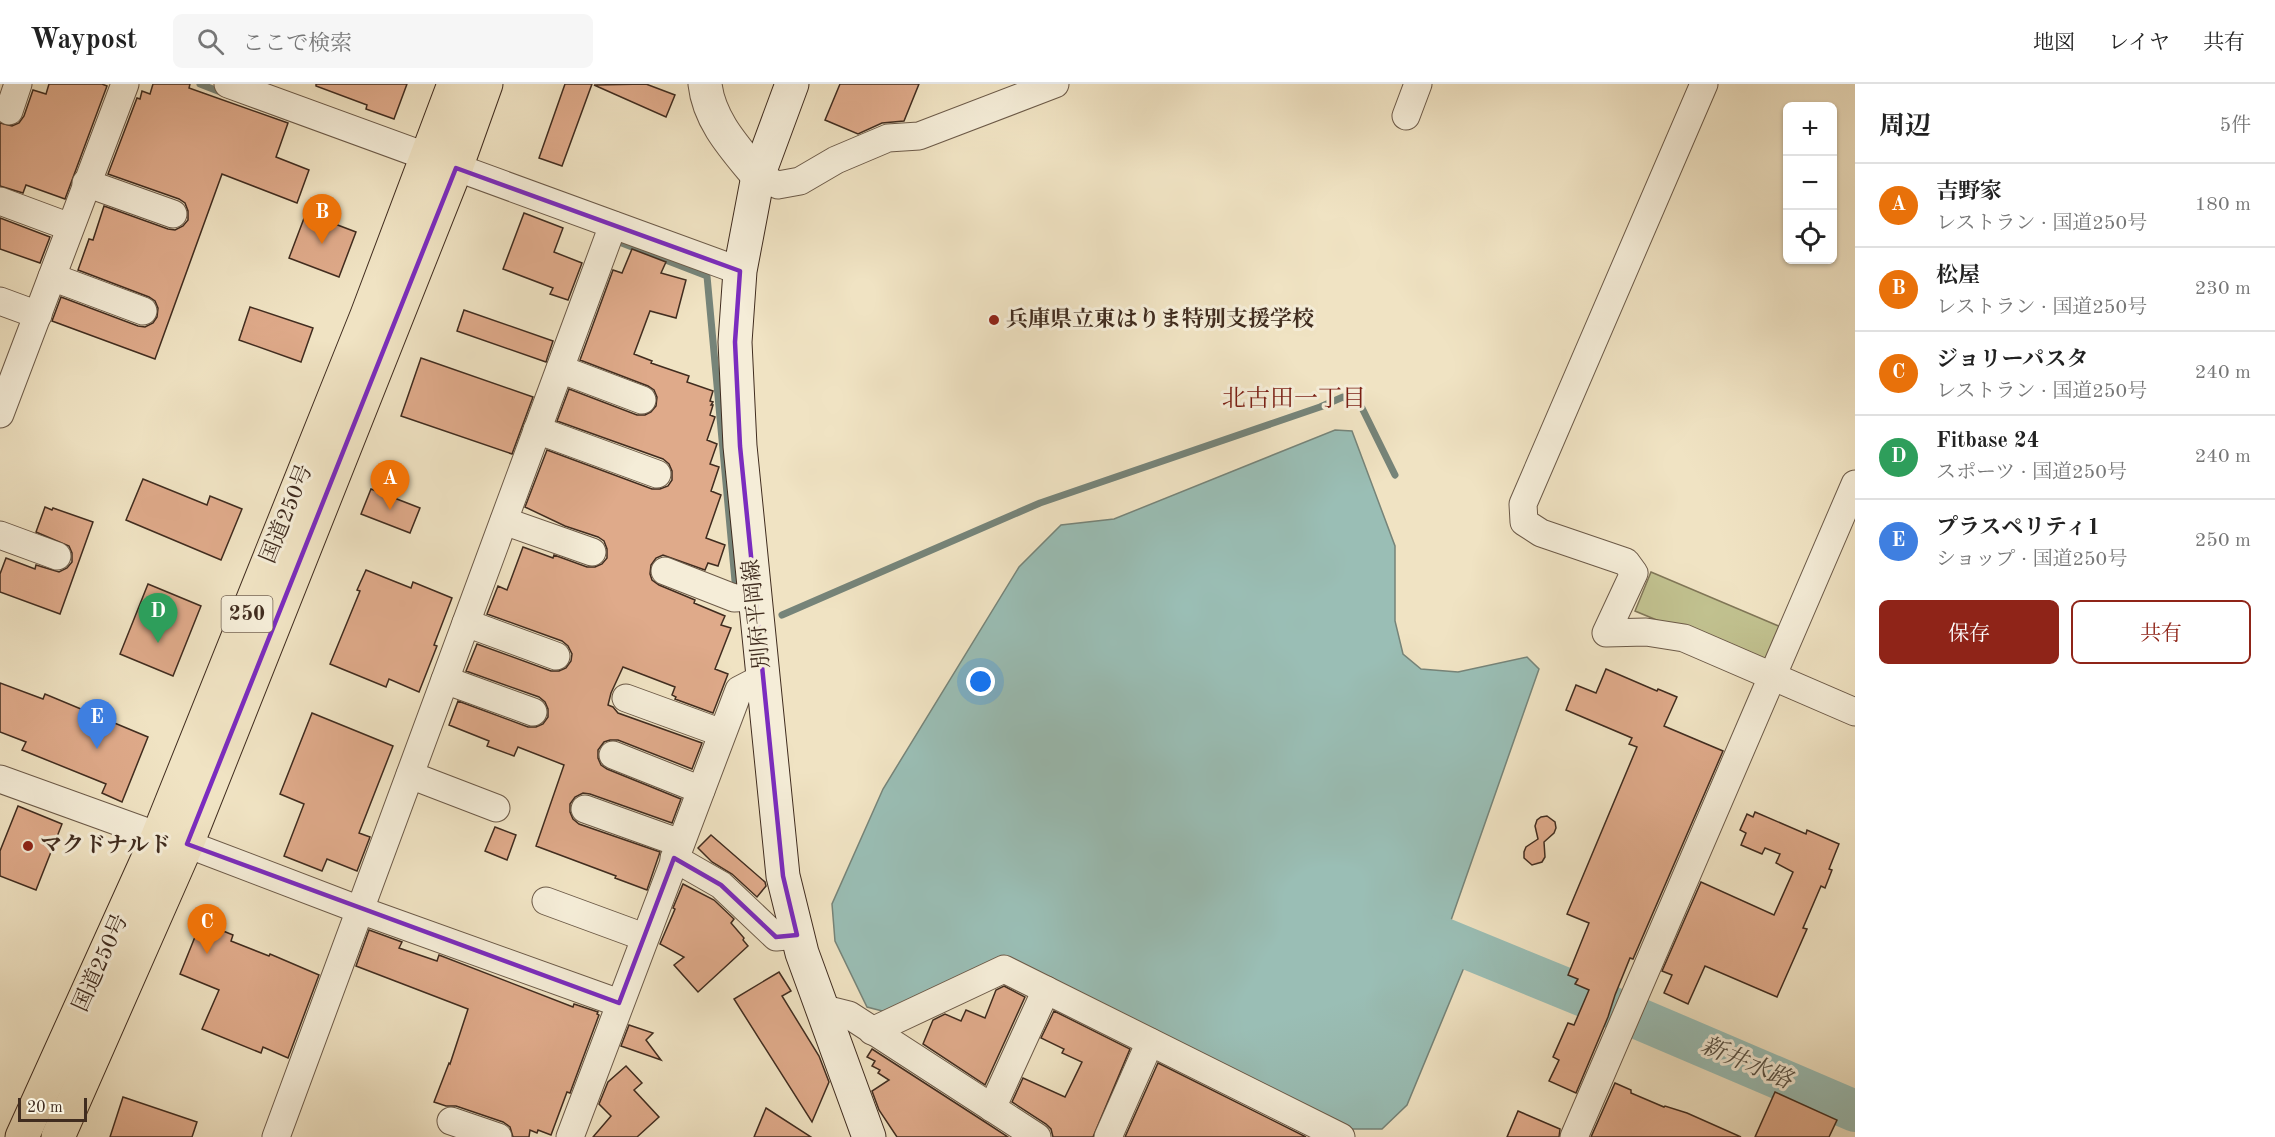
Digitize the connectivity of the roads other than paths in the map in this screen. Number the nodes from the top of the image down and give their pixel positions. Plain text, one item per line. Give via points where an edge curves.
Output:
1 (18, 84) edge
2 (125, 84) edge
3 (228, 84) edge
4 (454, 84) edge
5 (486, 84) edge
6 (705, 84) edge
7 (792, 84) edge
8 (1055, 84) edge
9 (1418, 84) edge
10 (1704, 84) edge
11 (9, 111) dead end
12 (1406, 116) dead end
13 (442, 163) junction
14 (758, 176) junction
15 (86, 183) junction
16 (0, 201) edge
17 (173, 214) dead end
18 (613, 225) junction
19 (70, 227) junction
20 (740, 271) junction
21 (52, 277) junction
22 (0, 301) edge
23 (143, 311) dead end
24 (38, 315) junction
25 (560, 369) junction
26 (642, 400) dead end
27 (0, 414) edge
28 (537, 430) junction
29 (657, 474) dead end
30 (1855, 484) edge
31 (504, 521) junction
32 (0, 535) edge
33 (592, 552) dead end
34 (57, 556) dead end
35 (665, 571) dead end
36 (755, 597) junction
37 (466, 623) junction
38 (556, 656) dead end
39 (764, 677) junction
40 (1773, 677) junction
41 (445, 680) junction
42 (626, 698) dead end
43 (533, 712) dead end
44 (1855, 712) edge
45 (722, 733) junction
46 (613, 755) dead end
47 (410, 775) junction
48 (0, 779) edge
49 (701, 790) junction
50 (496, 808) dead end
51 (585, 809) dead end
52 (172, 840) junction
53 (677, 850) junction
54 (546, 901) dead end
55 (360, 910) junction
56 (797, 935) junction
57 (644, 937) junction
58 (1046, 990) junction
59 (619, 1003) junction
60 (821, 1008) junction
61 (872, 1031) junction
62 (1150, 1042) junction
63 (992, 1108) junction
64 (451, 1121) dead end
65 (22, 1137) edge
66 (58, 1137) edge
67 (276, 1137) edge
68 (498, 1137) edge
69 (570, 1137) edge
70 (869, 1137) edge
71 (1037, 1137) edge
72 (1108, 1137) edge
73 (1341, 1137) edge
74 (1574, 1137) edge

1 - 11 street
2 - 15 street
3 - 13 street
4 - 13 highway, 国道250号 / 250
5 - 13 highway, 国道250号 / 250
6 - 14 main road via 707,100 728,140
7 - 14 main road, 別府平岡線
8 - 14 street via 919,136 888,138 836,160 800,181 778,185
9 - 12 street
10 - 40 street via 1523,504 1524,522 1541,533 1626,562 1634,573 1606,633 1646,632 1684,638
13 - 18 street
13 - 52 highway, 国道250号 / 250
14 - 20 main road, 別府平岡線
15 - 17 street
15 - 19 street
16 - 19 street
18 - 20 street
18 - 25 street
19 - 21 street
20 - 36 main road, 別府平岡線 via 735,342 740,446
21 - 23 street
21 - 24 street
22 - 24 street
24 - 27 street
25 - 26 street
25 - 28 street
28 - 29 street
28 - 31 street
30 - 40 street
31 - 33 street
31 - 37 street
32 - 34 street
35 - 36 street via 734,598
36 - 39 main road, 別府平岡線
37 - 38 street
37 - 41 street
39 - 45 street via 739,690
39 - 56 main road, 別府平岡線 via 783,876
40 - 44 street
40 - 74 street
41 - 43 street
41 - 47 street
42 - 45 street
45 - 49 street
46 - 49 street
47 - 50 street
47 - 55 street
48 - 52 street
49 - 53 street
51 - 53 street
52 - 55 street
52 - 65 highway, 国道250号 / 250
52 - 66 highway, 国道250号 / 250
53 - 56 street via 777,938
53 - 57 street
54 - 57 street
55 - 59 street
55 - 67 street
56 - 60 main road, 別府平岡線
57 - 59 street
58 - 61 street via 1004,969
58 - 62 street
58 - 63 street
59 - 69 street
60 - 61 street via 849,1016
60 - 70 main road, 別府平岡線
61 - 63 street
62 - 72 street
62 - 73 street
63 - 71 street
64 - 68 street

